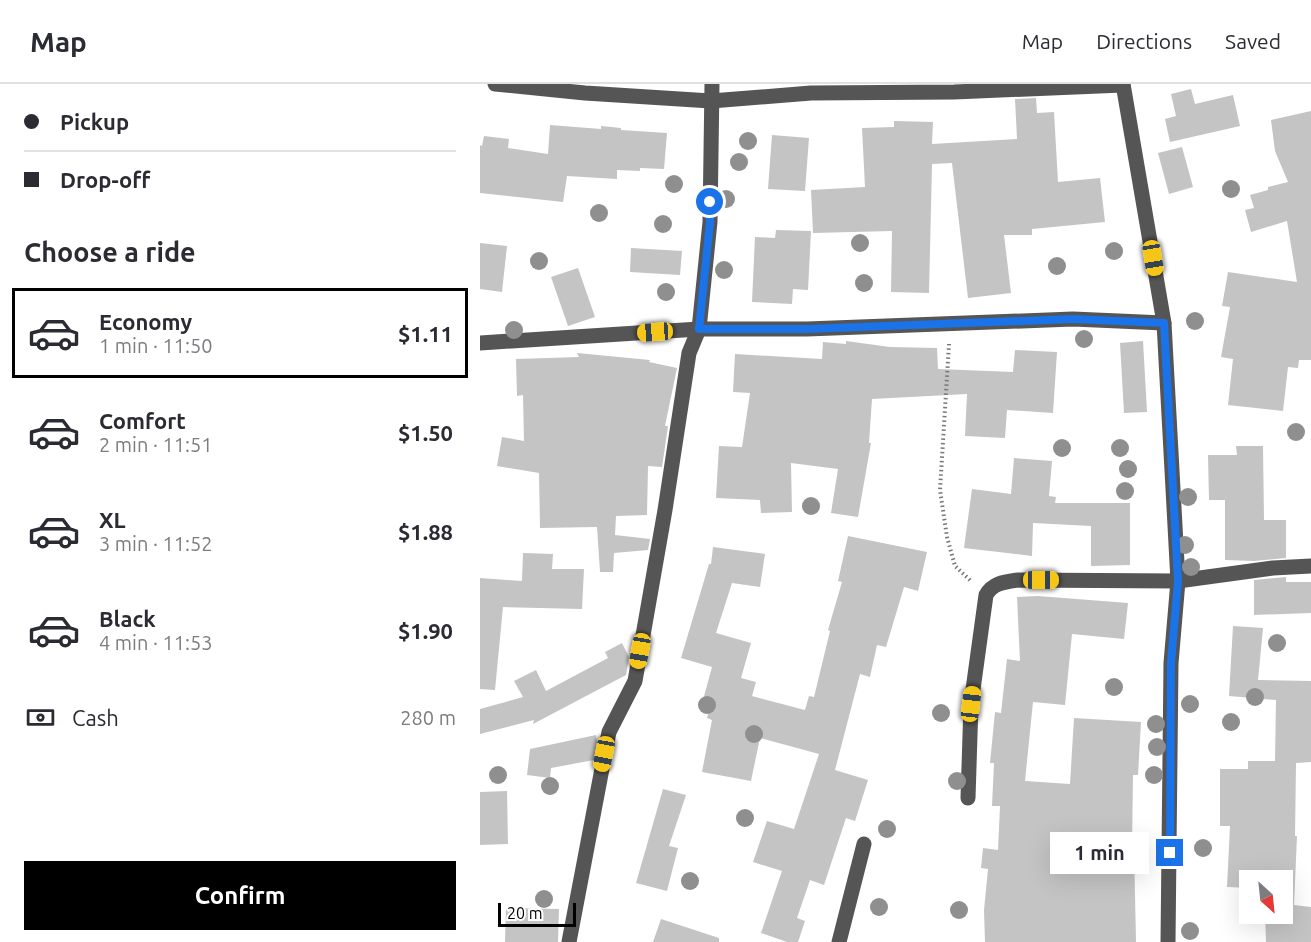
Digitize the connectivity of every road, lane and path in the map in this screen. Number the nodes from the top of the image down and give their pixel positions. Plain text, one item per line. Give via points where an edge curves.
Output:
1 (495, 84) edge
2 (712, 84) edge
3 (1123, 85) edge
4 (711, 100) junction
5 (1164, 323) junction
6 (951, 324) junction
7 (699, 329) junction
8 (480, 343) edge
9 (1311, 566) edge
10 (1178, 581) junction
11 (986, 595) junction
12 (968, 798) dead end
13 (864, 844) dead end
14 (569, 942) edge
15 (839, 942) edge
16 (1168, 942) edge

1 - 4 street
2 - 4 street
3 - 4 street via 811,93
3 - 5 street
4 - 7 street via 710,222
5 - 6 street via 1073,319
5 - 10 street
6 - 7 street
6 - 11 path via 940,490 946,537 955,566
7 - 8 street
7 - 14 street via 689,353 635,681 609,732
9 - 10 street
10 - 11 street via 1018,580 1002,582
10 - 16 street via 1171,663
11 - 12 street via 971,704
13 - 15 street

